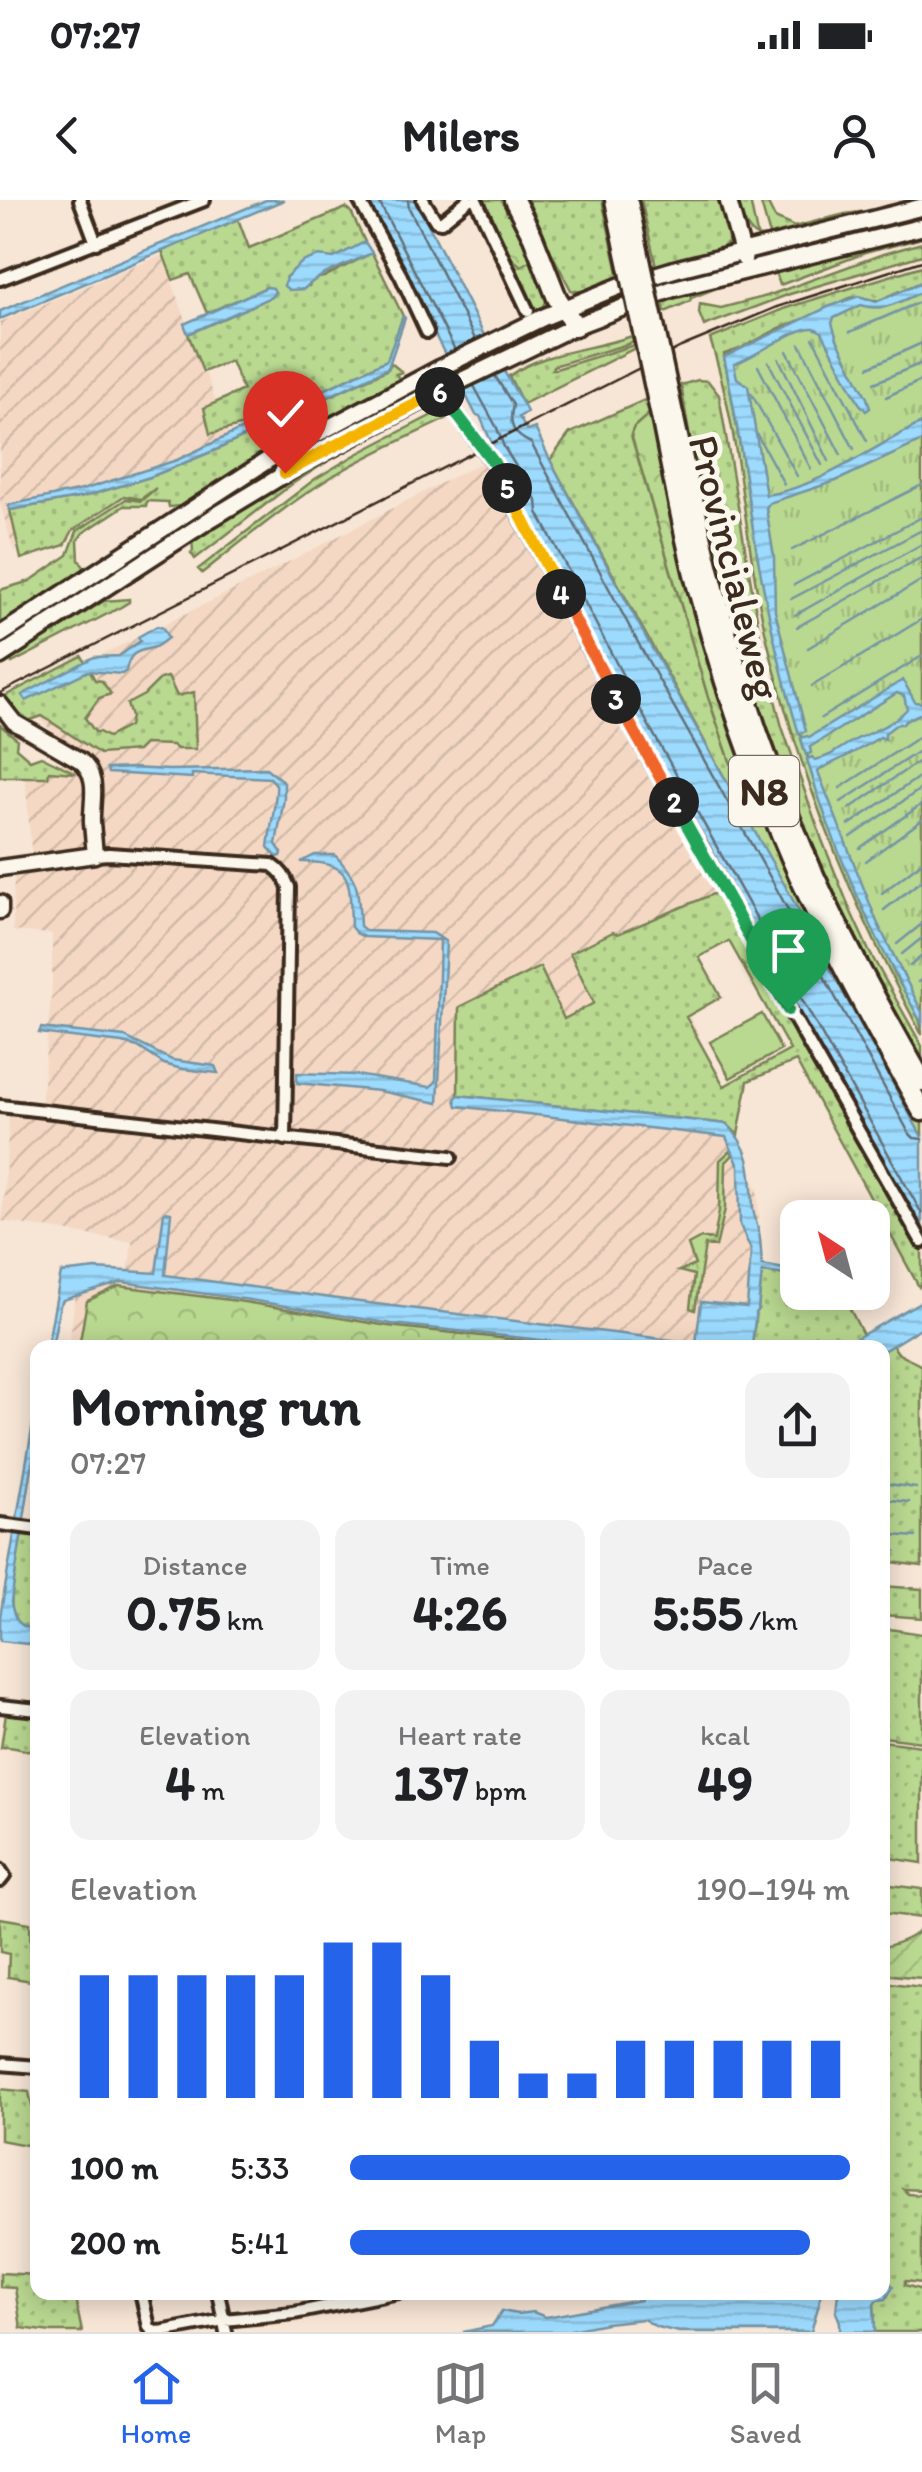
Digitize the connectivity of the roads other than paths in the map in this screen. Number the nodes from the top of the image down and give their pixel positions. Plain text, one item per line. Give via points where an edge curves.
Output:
1 (80, 200) edge
2 (204, 200) edge
3 (359, 200) edge
4 (423, 200) edge
5 (468, 200) edge
6 (476, 200) edge
7 (730, 200) edge
8 (618, 201) edge
9 (521, 205) edge
10 (922, 207) edge
11 (922, 227) edge
12 (806, 236) junction
13 (96, 243) junction
14 (745, 252) junction
15 (796, 259) junction
16 (751, 270) junction
17 (0, 280) edge
18 (567, 307) junction
19 (528, 312) dead end
20 (574, 326) junction
21 (426, 332) dead end
22 (440, 391) junction
23 (669, 419) junction
24 (691, 489) joint
25 (0, 635) edge
26 (0, 656) edge
27 (0, 704) edge
28 (0, 720) edge
29 (90, 856) junction
30 (0, 868) edge
31 (922, 1082) edge
32 (0, 1106) edge
33 (922, 1111) edge
34 (285, 1139) junction
35 (451, 1157) dead end
36 (922, 1242) edge
37 (0, 1524) edge
38 (30, 1528) edge
39 (0, 1706) edge
40 (30, 1709) edge
41 (0, 1870) edge
42 (0, 1881) edge
43 (4, 2064) edge
44 (30, 2066) edge
45 (143, 2300) edge
46 (218, 2300) edge
47 (359, 2300) edge
48 (222, 2326) edge

1 - 13 street
2 - 13 street
3 - 21 street
4 - 5 street via 441,222
6 - 19 street
7 - 14 main road
8 - 23 highway, Provincialeweg / N8, bridge
9 - 18 highway via 549,281
10 - 12 main road
11 - 15 main road
12 - 14 main road
12 - 15 street via 794,250
13 - 17 street
14 - 16 main road
14 - 18 main road
15 - 16 main road
16 - 20 main road via 656,294
18 - 20 highway
18 - 25 main road via 268,460
20 - 22 main road
22 - 26 main road via 248,495
22 - 36 street via 494,463 652,764
23 - 24 main road, Provincialeweg / N8
23 - 33 highway, Provincialeweg / N8 via 697,583 758,776 822,926
24 - 31 highway, Provincialeweg / N8 via 771,771 837,923
27 - 29 street via 14,722 89,770
28 - 29 street via 82,774
29 - 30 street
29 - 34 street via 261,864 280,871 289,887
32 - 34 street
34 - 35 street
37 - 38 street
39 - 40 street
41 - 42 street
43 - 44 street
45 - 48 street via 153,2331
46 - 48 street
47 - 48 street

